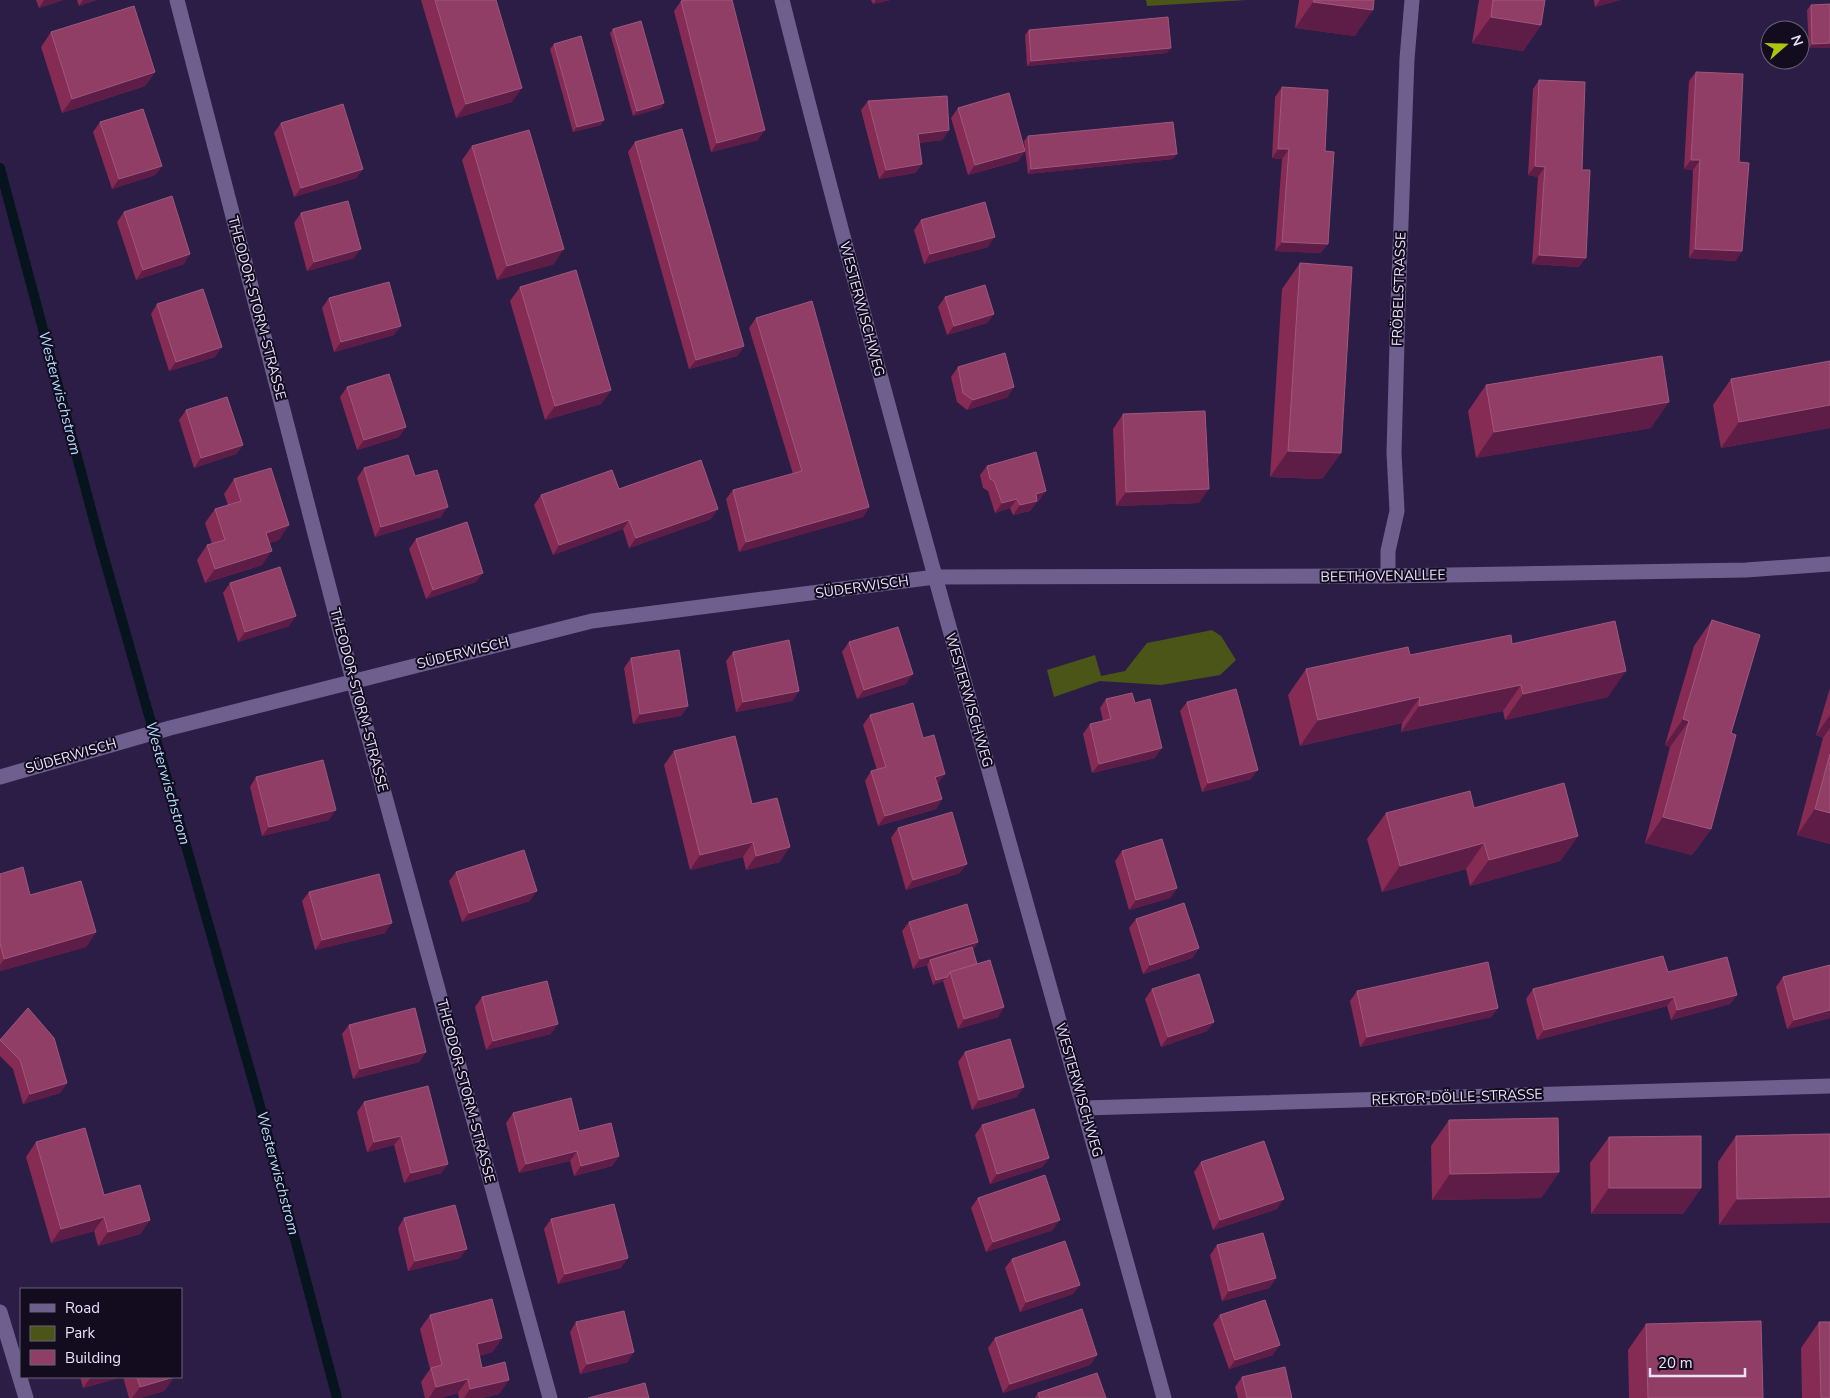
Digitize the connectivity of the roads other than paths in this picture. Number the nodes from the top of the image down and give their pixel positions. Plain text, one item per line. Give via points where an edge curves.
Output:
1 (177, 0) edge
2 (782, 0) edge
3 (1412, 0) edge
4 (1830, 564) edge
5 (1388, 576) junction
6 (935, 577) junction
7 (354, 680) junction
8 (0, 777) edge
9 (1830, 1086) edge
10 (1084, 1108) junction
11 (0, 1312) edge
12 (26, 1398) edge
13 (550, 1398) edge
14 (1164, 1398) edge

1 - 7 street, THEODOR-STORM-STRASSE
2 - 6 street, WESTERWISCHWEG
3 - 5 street, FRÖBELSTRASSE via 1397,344 1394,453 1397,511 1388,551
4 - 5 street, BEETHOVENALLEE via 1746,570
5 - 6 street, BEETHOVENALLEE
6 - 7 street, SÜDERWISCH via 592,621
6 - 10 street, WESTERWISCHWEG
7 - 8 street, SÜDERWISCH
7 - 13 street, THEODOR-STORM-STRASSE
9 - 10 street, REKTOR-DÖLLE-STRASSE
10 - 14 street, WESTERWISCHWEG
11 - 12 street

